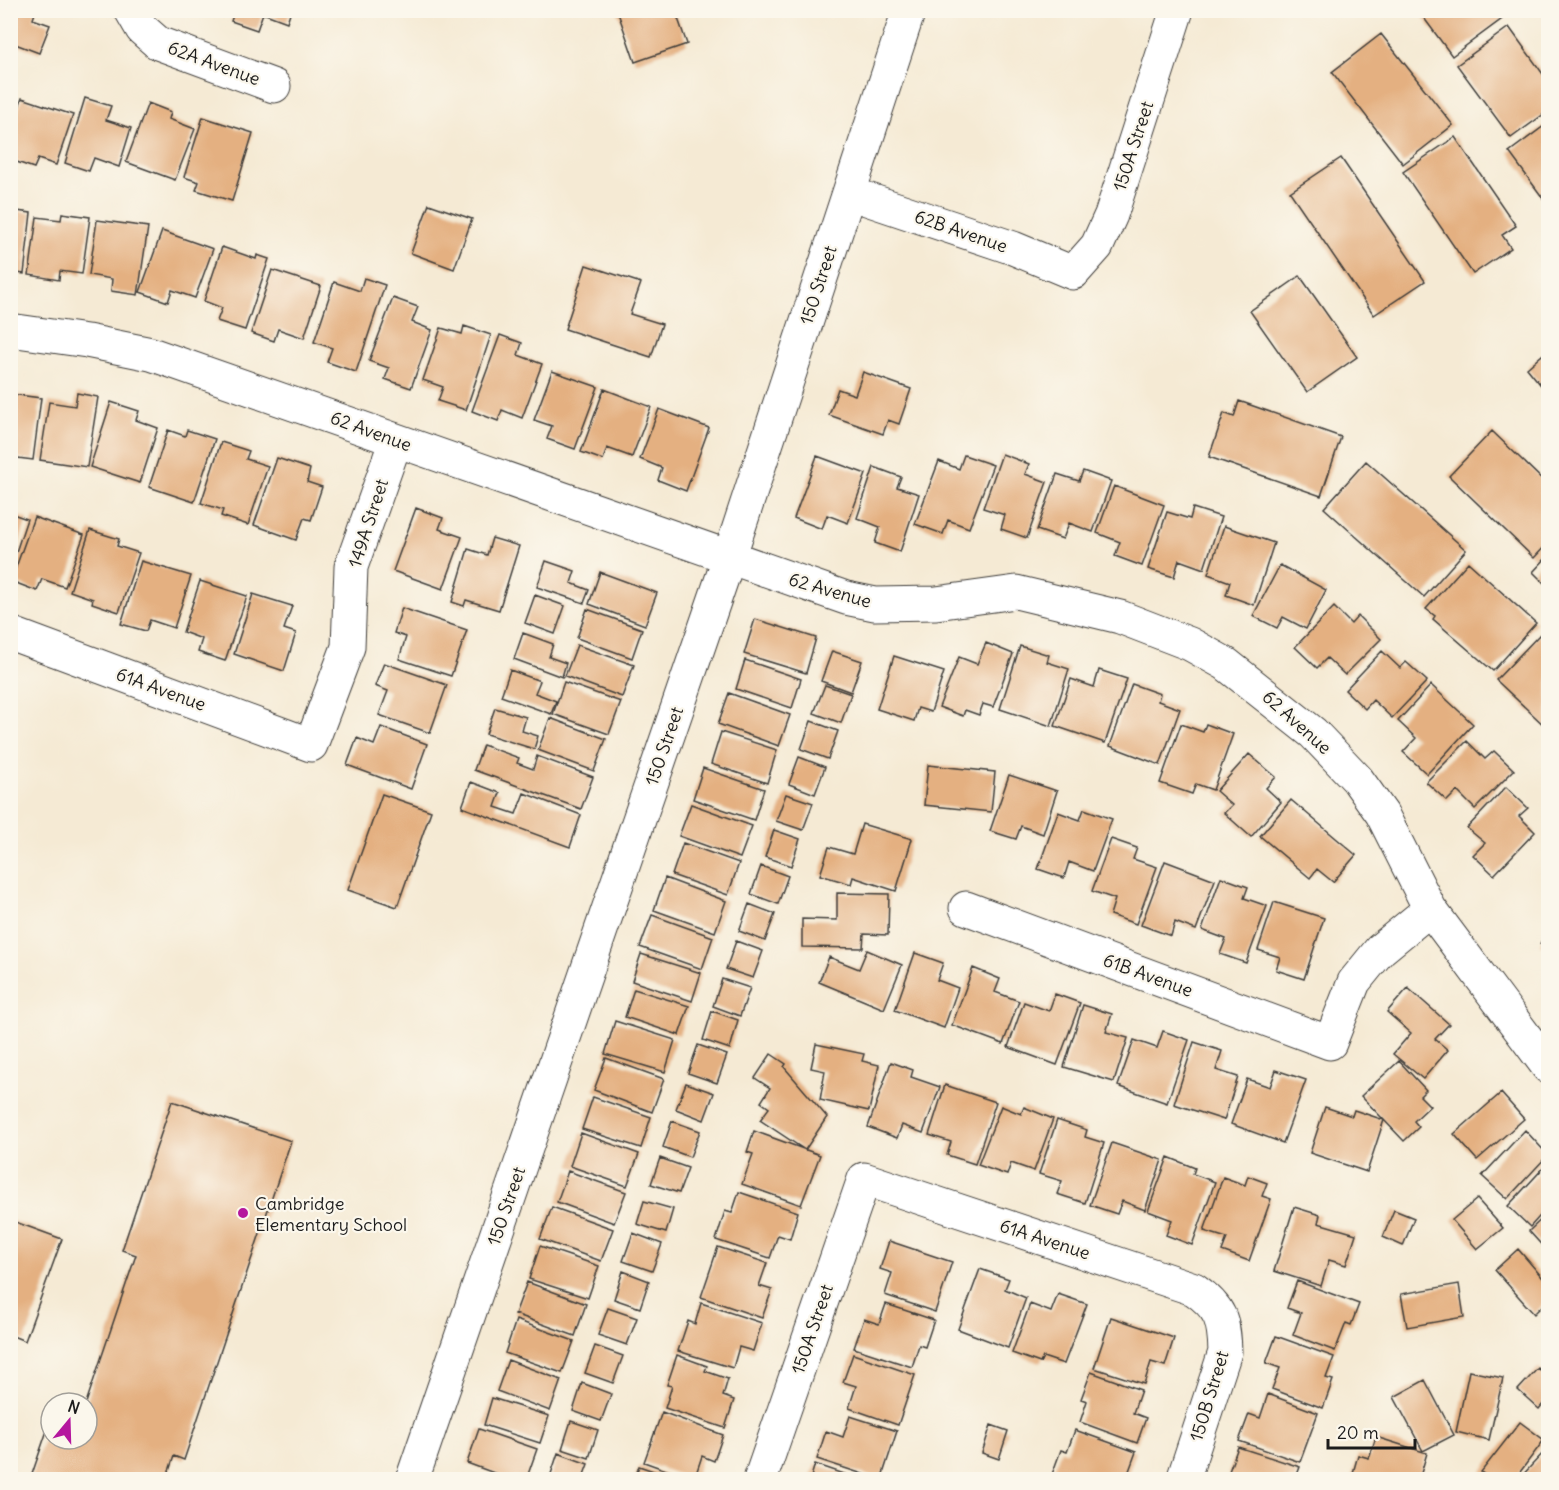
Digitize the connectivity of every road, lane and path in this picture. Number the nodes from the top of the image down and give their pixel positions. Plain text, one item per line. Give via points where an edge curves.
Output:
1 (909, 10) edge
2 (1178, 10) edge
3 (131, 12) edge
4 (274, 86) dead end
5 (849, 193) junction
6 (1073, 273) joint
7 (10, 330) edge
8 (396, 440) junction
9 (729, 558) junction
10 (10, 633) edge
11 (311, 745) joint
12 (966, 908) dead end
13 (1430, 909) junction
14 (1548, 1067) edge
15 (864, 1179) joint
16 (1218, 1312) joint
17 (412, 1479) edge
18 (760, 1479) edge
19 (1183, 1479) edge

1 - 5 street, 150 Street
2 - 6 street, 150A Street via 1111,215 1097,246
3 - 4 street, 62A Avenue via 158,43
5 - 6 street, 62B Avenue via 1013,248
5 - 9 street, 150 Street
7 - 8 street, 62 Avenue via 151,354
8 - 9 street, 62 Avenue
8 - 11 street, 149A Street via 351,567 348,647
9 - 13 street, 62 Avenue via 875,604 936,603 1016,592 1120,617 1190,644 1226,664 1269,696 1313,733 1357,779 1382,814
9 - 17 street, 150 Street
10 - 11 street, 61A Avenue
12 - 13 street, 61B Avenue via 1330,1043 1354,982 1380,950
13 - 14 street, 62 Avenue
15 - 16 street, 61A Avenue via 1194,1289 1212,1301
15 - 18 street, 150A Street
16 - 19 street, 150B Street via 1225,1330 1225,1352

